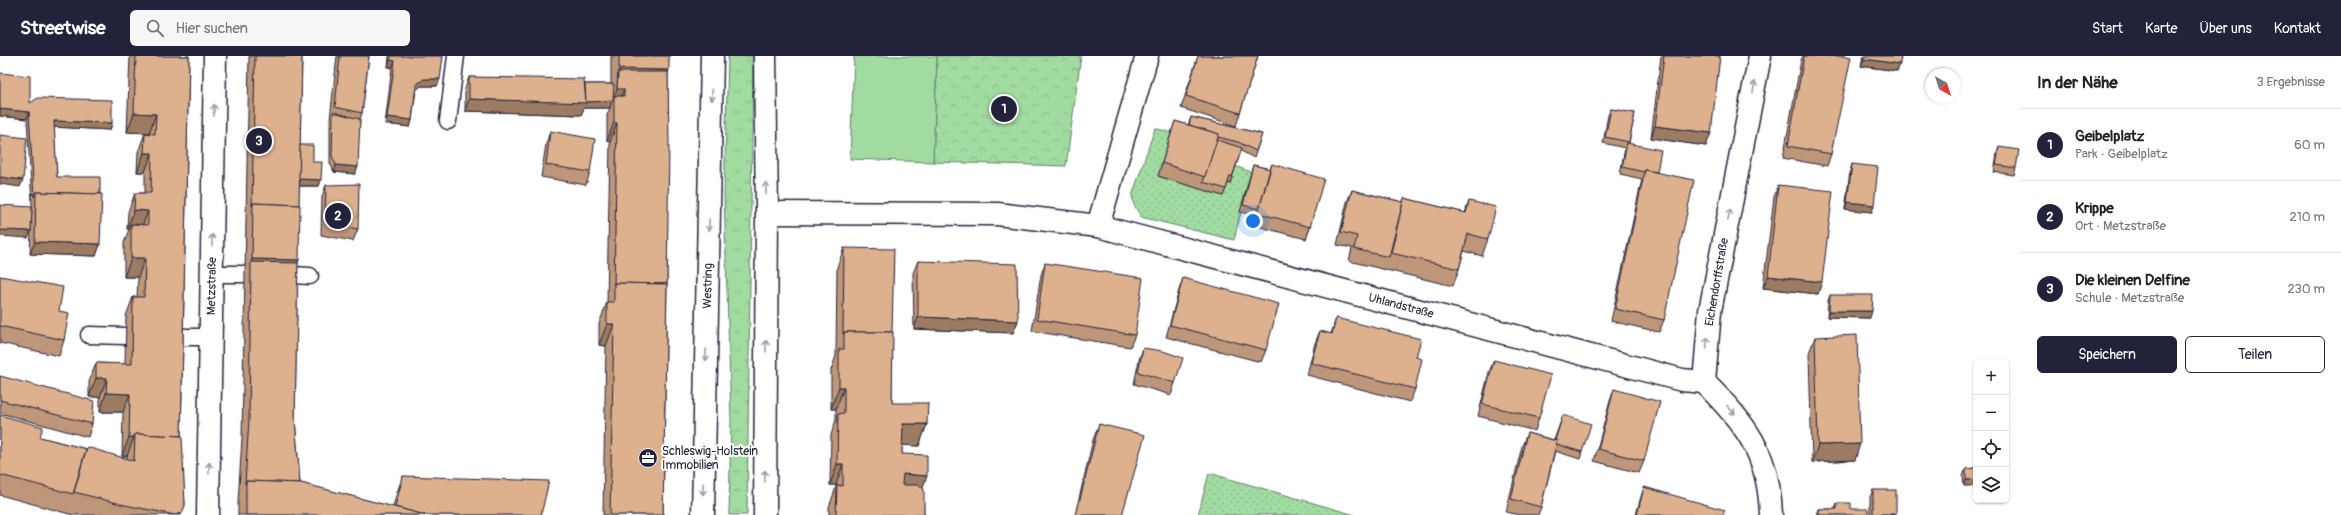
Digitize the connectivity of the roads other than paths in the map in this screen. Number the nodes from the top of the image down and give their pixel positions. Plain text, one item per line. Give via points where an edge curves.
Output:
1 (215, 56) edge
2 (456, 56) edge
3 (712, 56) edge
4 (765, 56) edge
5 (1147, 56) edge
6 (1760, 56) edge
7 (448, 121) dead end
8 (767, 213) junction
9 (1098, 226) junction
10 (212, 274) junction
11 (245, 274) dead end
12 (292, 275) edge
13 (310, 276) dead end
14 (89, 335) dead end
15 (125, 336) dead end
16 (177, 337) edge
17 (211, 338) junction
18 (1704, 382) junction
19 (208, 515) edge
20 (703, 515) edge
21 (764, 515) edge
22 (1771, 515) edge

10 -> 1 street, Metzstraße
2 - 7 lane
3 -> 20 street, Westring
8 -> 4 street
5 - 9 street
18 -> 6 street, Eichendorffstraße via 1710,311
8 - 9 street, Uhlandstraße via 997,214
21 -> 8 street
9 - 18 street, Uhlandstraße via 1682,380
10 - 11 lane
10 - 17 street, Metzstraße
12 - 13 lane
14 - 15 lane
16 - 17 lane
19 -> 17 street, Metzstraße
18 -> 22 street via 1738,418 1758,449 1769,485

